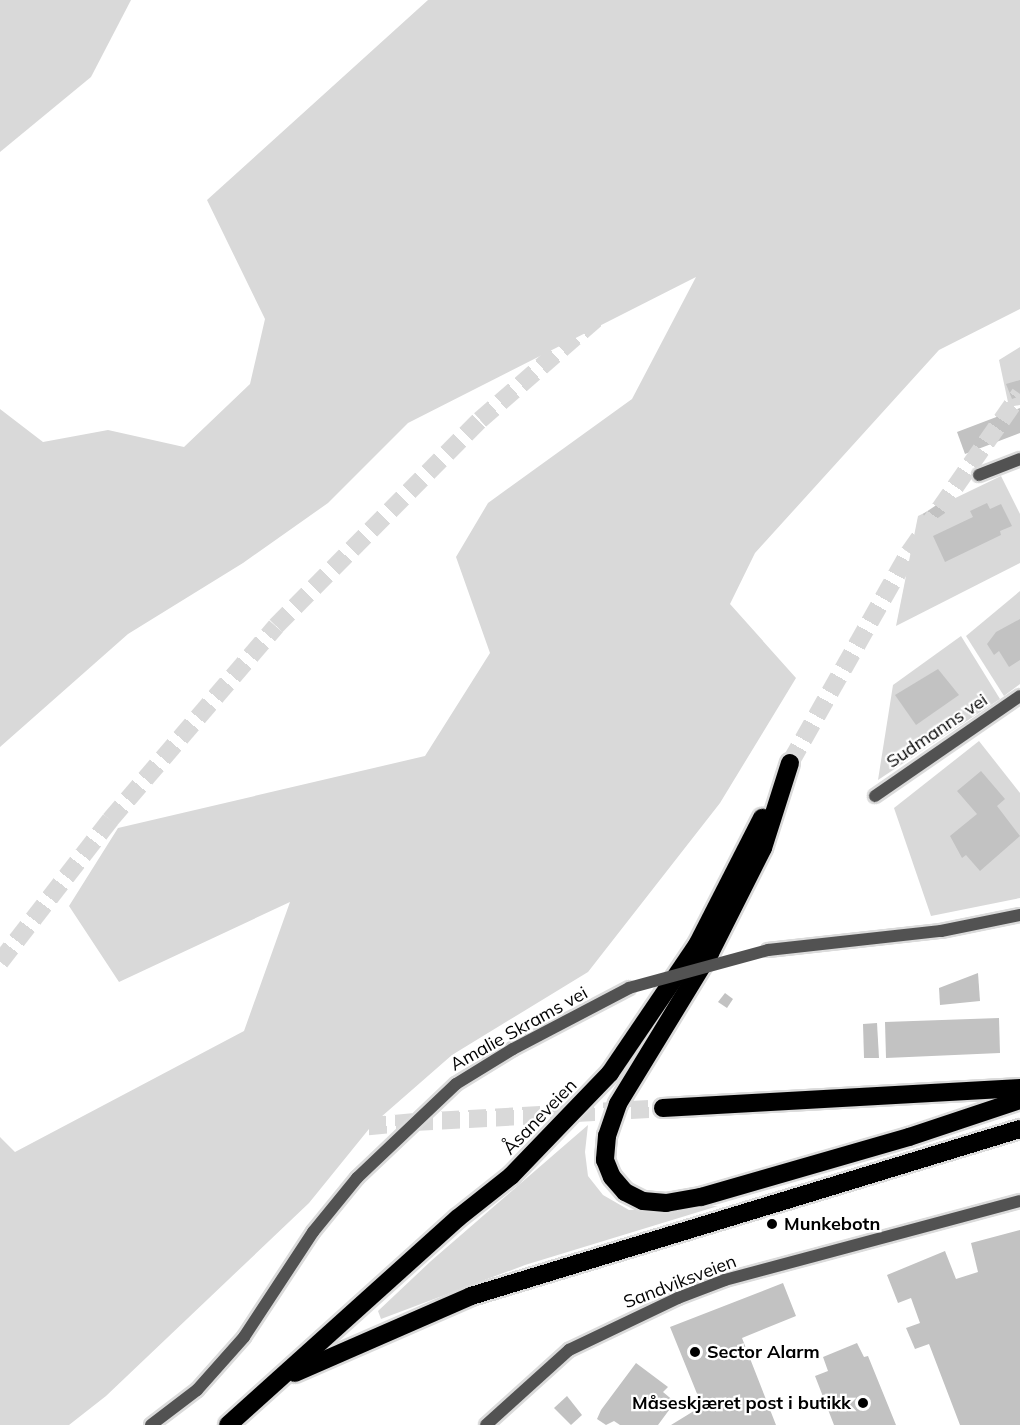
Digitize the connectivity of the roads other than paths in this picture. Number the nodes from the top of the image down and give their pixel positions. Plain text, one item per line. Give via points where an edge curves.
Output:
1 (1020, 459) edge
2 (979, 476) dead end
3 (1020, 696) edge
4 (875, 796) dead end
5 (1020, 915) edge
6 (1020, 1088) edge
7 (1020, 1100) edge
8 (663, 1108) tunnel mouth
9 (1020, 1129) edge
10 (1020, 1201) edge
11 (276, 1382) junction
12 (152, 1425) edge
13 (228, 1425) edge
14 (486, 1425) edge

1 - 2 street
3 - 4 street, Sudmanns vei
5 - 12 street, Amalie Skrams vei, bridge via 941,931 768,950 630,988 513,1048 456,1084 357,1178 313,1232 244,1337 197,1390
6 - 8 highway
7 - 11 highway, Åsaneveien via 909,1137 689,1199 643,1201 625,1192 612,1177 605,1160 618,1104 710,952 762,848 790,763 697,945 610,1073 512,1176 458,1218
9 - 11 highway via 471,1296
10 - 14 street, Sandviksveien via 725,1280 678,1298 569,1350
11 - 13 highway, Åsaneveien

